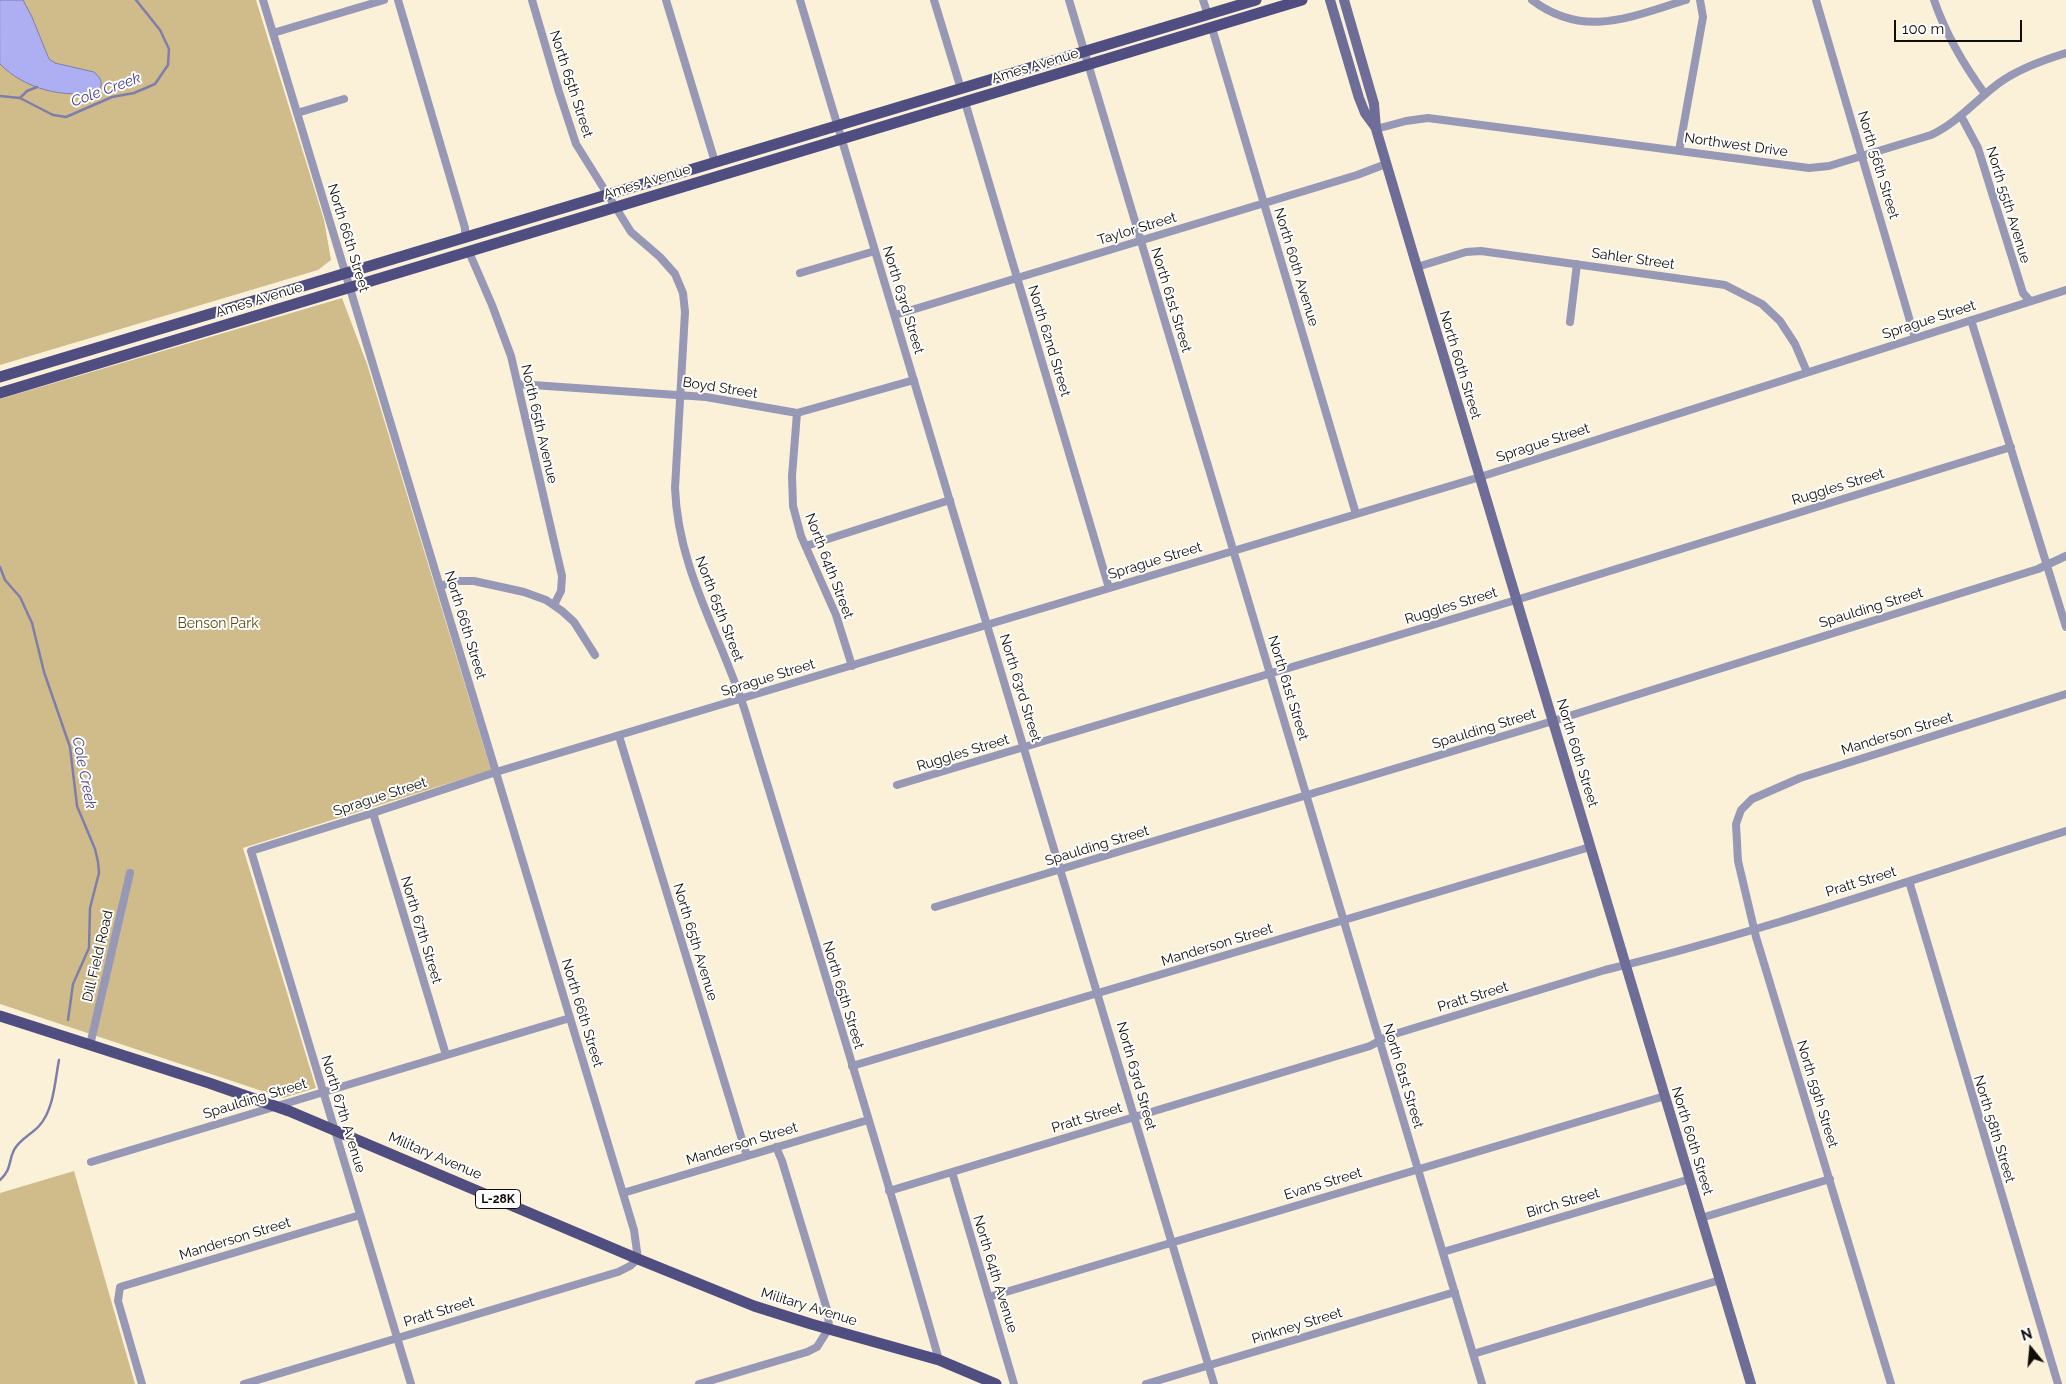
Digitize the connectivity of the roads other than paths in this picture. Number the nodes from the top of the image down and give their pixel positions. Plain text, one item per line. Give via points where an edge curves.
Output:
1 (263, 0) edge
2 (384, 0) edge
3 (398, 0) edge
4 (532, 0) edge
5 (666, 0) edge
6 (800, 0) edge
7 (934, 0) edge
8 (1069, 0) edge
9 (1203, 0) edge
10 (1256, 0) edge
11 (1302, 0) edge
12 (1330, 0) edge
13 (1344, 0) edge
14 (1532, 0) edge
15 (1686, 0) edge
16 (1700, 0) edge
17 (1816, 0) edge
18 (1934, 0) edge
19 (1208, 14) junction
20 (1212, 28) junction
21 (273, 33) junction
22 (1084, 52) junction
23 (2065, 56) edge
24 (1088, 66) junction
25 (961, 89) junction
26 (1985, 94) junction
27 (344, 99) dead end
28 (965, 102) junction
29 (298, 113) junction
30 (1961, 116) junction
31 (838, 125) junction
32 (1376, 129) junction
33 (842, 140) junction
34 (1679, 151) junction
35 (1862, 156) junction
36 (715, 162) junction
37 (1386, 164) junction
38 (608, 195) junction
39 (1264, 204) junction
40 (616, 207) junction
41 (466, 238) junction
42 (1141, 241) junction
43 (875, 251) junction
44 (469, 252) junction
45 (1578, 264) junction
46 (1417, 268) junction
47 (800, 273) dead end
48 (345, 275) junction
49 (1017, 278) junction
50 (350, 288) junction
51 (2066, 290) edge
52 (2030, 301) junction
53 (895, 316) junction
54 (1971, 320) junction
55 (1570, 322) dead end
56 (1915, 338) junction
57 (1807, 372) junction
58 (0, 377) edge
59 (914, 380) junction
60 (518, 384) junction
61 (0, 393) edge
62 (680, 394) junction
63 (797, 413) junction
64 (2011, 447) junction
65 (1480, 477) junction
66 (950, 500) junction
67 (1356, 514) junction
68 (806, 546) junction
69 (1233, 550) junction
70 (2066, 556) edge
71 (2047, 564) junction
72 (440, 586) junction
73 (1109, 588) junction
74 (1516, 600) junction
75 (554, 605) junction
76 (987, 624) junction
77 (2066, 627) edge
78 (595, 655) dead end
79 (852, 666) junction
80 (1270, 673) junction
81 (2066, 694) edge
82 (741, 699) junction
83 (1553, 721) junction
84 (619, 736) junction
85 (1024, 747) junction
86 (496, 772) junction
87 (897, 785) dead end
88 (1307, 796) junction
89 (1741, 810) joint
90 (373, 813) junction
91 (2066, 832) edge
92 (1590, 847) junction
93 (251, 851) joint
94 (1061, 870) junction
95 (130, 873) dead end
96 (1908, 880) junction
97 (935, 907) dead end
98 (1344, 920) junction
99 (1755, 928) junction
100 (1626, 966) junction
101 (1098, 993) junction
102 (0, 1016) edge
103 (570, 1018) junction
104 (1380, 1041) junction
105 (90, 1045) junction
106 (446, 1055) junction
107 (852, 1066) junction
108 (323, 1092) junction
109 (1664, 1096) junction
110 (273, 1106) junction
111 (1135, 1117) junction
112 (868, 1120) junction
113 (336, 1131) junction
114 (776, 1147) junction
115 (746, 1156) junction
116 (91, 1162) dead end
117 (1418, 1169) junction
118 (952, 1172) junction
119 (1690, 1179) junction
120 (1830, 1179) junction
121 (889, 1191) junction
122 (623, 1193) junction
123 (360, 1215) junction
124 (1701, 1218) junction
125 (1171, 1242) junction
126 (1443, 1252) junction
127 (638, 1259) junction
128 (1720, 1280) junction
129 (1455, 1292) junction
130 (989, 1297) junction
131 (828, 1328) junction
132 (397, 1338) junction
133 (1473, 1354) junction
134 (939, 1360) junction
135 (1208, 1365) junction
136 (142, 1384) edge
137 (244, 1384) edge
138 (411, 1384) edge
139 (699, 1384) edge
140 (996, 1384) edge
141 (1014, 1384) edge
142 (1146, 1384) edge
143 (1214, 1384) edge
144 (1482, 1384) edge
145 (1751, 1384) edge
146 (1891, 1384) edge
147 (2058, 1384) edge

1 - 21 street, North 66th Street
2 - 21 street
3 - 41 street
4 - 38 street, North 65th Street via 573,136
5 - 36 street
6 - 31 street, North 63rd Street
7 - 25 street
8 - 22 street, North 61st Street
9 - 19 street
10 - 19 main road, Ames Avenue
11 - 20 main road, Ames Avenue
12 - 32 main road, North 60th Street via 1359,98
13 - 32 main road, North 60th Street via 1374,104
14 - 15 street via 1561,17 1602,23
16 - 34 street via 1704,17
17 - 35 street, North 56th Street
18 - 26 street via 1949,40
19 - 22 main road, Ames Avenue
20 - 24 main road, Ames Avenue
20 - 39 street, North 60th Avenue
21 - 29 street, North 66th Street
22 - 24 street, North 61st Street
22 - 25 main road, Ames Avenue
23 - 26 street, Northwest Drive via 2044,60 2019,71
24 - 28 main road, Ames Avenue
24 - 42 street, North 61st Street
25 - 31 main road, Ames Avenue
26 - 30 street, Northwest Drive
27 - 29 street
28 - 33 main road, Ames Avenue
28 - 49 street, North 62nd Street
29 - 48 street, North 66th Street
30 - 35 street, Northwest Drive via 1931,135
30 - 52 street, North 55th Avenue via 1978,148 2022,293
31 - 33 street, North 63rd Street
31 - 36 main road, Ames Avenue
32 - 34 street, Northwest Drive via 1428,118
32 - 37 main road, North 60th Street
33 - 40 main road, Ames Avenue
33 - 43 street, North 63rd Street
34 - 35 street, Northwest Drive via 1808,168 1829,166
35 - 56 street, North 56th Street
36 - 38 main road, Ames Avenue
37 - 39 street, Taylor Street
37 - 46 main road, North 60th Street
38 - 40 street, North 65th Street
38 - 41 main road, Ames Avenue
39 - 42 street, Taylor Street
39 - 67 street, North 60th Avenue
40 - 44 main road, Ames Avenue
40 - 62 street, North 65th Street via 631,232 670,267 683,293 685,312
41 - 48 main road, Ames Avenue
42 - 49 street, Taylor Street
42 - 69 street, North 61st Street
43 - 47 street
43 - 53 street, North 63rd Street
44 - 50 main road, Ames Avenue
44 - 60 street, North 65th Avenue via 506,339
45 - 46 street, Sahler Street via 1473,251
45 - 55 street
45 - 57 street, Sahler Street via 1712,282 1737,290 1762,304 1780,321
46 - 65 main road, North 60th Street
48 - 50 street, North 66th Street
48 - 58 main road, Ames Avenue
49 - 53 street, Taylor Street
49 - 73 street, North 62nd Street
50 - 61 main road, Ames Avenue
50 - 72 street, North 66th Street
51 - 52 street, Sprague Street
52 - 54 street, Sprague Street
53 - 59 street, North 63rd Street
54 - 56 street, Sprague Street
54 - 64 street
56 - 57 street, Sprague Street
57 - 65 street, Sprague Street
59 - 63 street, Boyd Street
59 - 66 street, North 63rd Street
60 - 62 street, Boyd Street
60 - 75 street, North 65th Avenue via 562,576 561,591
62 - 63 street, Boyd Street
62 - 82 street, North 65th Street via 675,488 679,530 690,572
63 - 68 street, North 64th Street via 792,495
64 - 71 street
64 - 74 street, Ruggles Street
65 - 67 street, Sprague Street
65 - 74 main road, North 60th Street
66 - 68 street
66 - 76 street, North 63rd Street
67 - 69 street, Sprague Street
68 - 79 street, North 64th Street via 836,615
69 - 73 street, Sprague Street
69 - 80 street, North 61st Street
70 - 71 street, Spaulding Street
71 - 77 street
71 - 83 street, Spaulding Street
72 - 75 street via 474,581 536,596
72 - 86 street, North 66th Street
73 - 76 street, Sprague Street
74 - 80 street, Ruggles Street
74 - 83 main road, North 60th Street
75 - 78 street via 574,622
76 - 79 street, Sprague Street
76 - 85 street, North 63rd Street
79 - 82 street, Sprague Street
80 - 85 street, Ruggles Street
80 - 88 street, North 61st Street
81 - 89 street, Manderson Street via 1800,778 1752,799
82 - 84 street, Sprague Street
82 - 107 street, North 65th Street
83 - 88 street, Spaulding Street
83 - 92 main road, North 60th Street
84 - 86 street, Sprague Street
84 - 115 street, North 65th Avenue
85 - 87 street, Ruggles Street
85 - 94 street, North 63rd Street
86 - 90 street, Sprague Street
86 - 103 street, North 66th Street
88 - 94 street, Spaulding Street
88 - 98 street, North 61st Street
89 - 99 street, North 59th Street via 1736,824 1738,861
90 - 93 street, Sprague Street
90 - 106 street, North 67th Street
91 - 96 street, Pratt Street
92 - 98 street, Manderson Street
92 - 100 main road, North 60th Street
93 - 108 street, North 67th Avenue
94 - 97 street, Spaulding Street
94 - 101 street, North 63rd Street
95 - 105 street, Dill Field Road
96 - 99 street, Pratt Street
96 - 147 street, North 58th Street
98 - 101 street, Manderson Street
98 - 104 street, North 61st Street
99 - 100 street, Pratt Street
99 - 120 street, North 59th Street
100 - 104 street, Pratt Street via 1416,1027
100 - 109 main road, North 60th Street
101 - 107 street, Manderson Street
101 - 111 street, North 63rd Street
102 - 105 main road, Military Avenue / L-28K
103 - 106 street, Spaulding Street
103 - 122 street, North 66th Street
104 - 111 street, Pratt Street
104 - 117 street, North 61st Street
105 - 110 main road, Military Avenue / L-28K
106 - 108 street, Spaulding Street
107 - 112 street, North 65th Street
108 - 110 street, Spaulding Street
108 - 113 street, North 67th Avenue
109 - 117 street, Evans Street
109 - 119 main road, North 60th Street
110 - 113 main road, Military Avenue / L-28K
110 - 116 street, Spaulding Street
111 - 118 street, Pratt Street
111 - 125 street, North 63rd Street
112 - 114 street, Manderson Street
112 - 121 street, North 65th Street
113 - 123 street, North 67th Avenue
113 - 127 main road, Military Avenue / L-28K
114 - 115 street, Manderson Street
114 - 131 street via 825,1301
115 - 122 street, Manderson Street
117 - 125 street, Evans Street
117 - 126 street, North 61st Street
118 - 121 street, Pratt Street
118 - 130 street, North 64th Avenue
119 - 124 main road, North 60th Street
119 - 126 street, Birch Street
120 - 124 street
120 - 146 street, North 59th Street
121 - 134 street, North 65th Street
122 - 127 street, North 66th Street via 634,1230
123 - 132 street, North 67th Avenue
123 - 136 street, Manderson Street via 124,1285 119,1290 118,1301
124 - 128 main road, North 60th Street
125 - 130 street, Evans Street
125 - 135 street, North 63rd Street
126 - 129 street, North 61st Street
127 - 131 main road, Military Avenue / L-28K via 754,1306
127 - 132 street, Pratt Street via 618,1272
128 - 133 street
128 - 145 main road, North 60th Street
129 - 133 street, North 61st Street
129 - 135 street, Pinkney Street
130 - 141 street, North 64th Avenue
131 - 134 main road, Military Avenue / L-28K
131 - 139 street via 817,1347 807,1352
132 - 137 street, Pratt Street
132 - 138 street, North 67th Avenue
133 - 144 street, North 61st Street
134 - 140 main road, Military Avenue / L-28K
135 - 142 street, Pinkney Street
135 - 143 street, North 63rd Street

